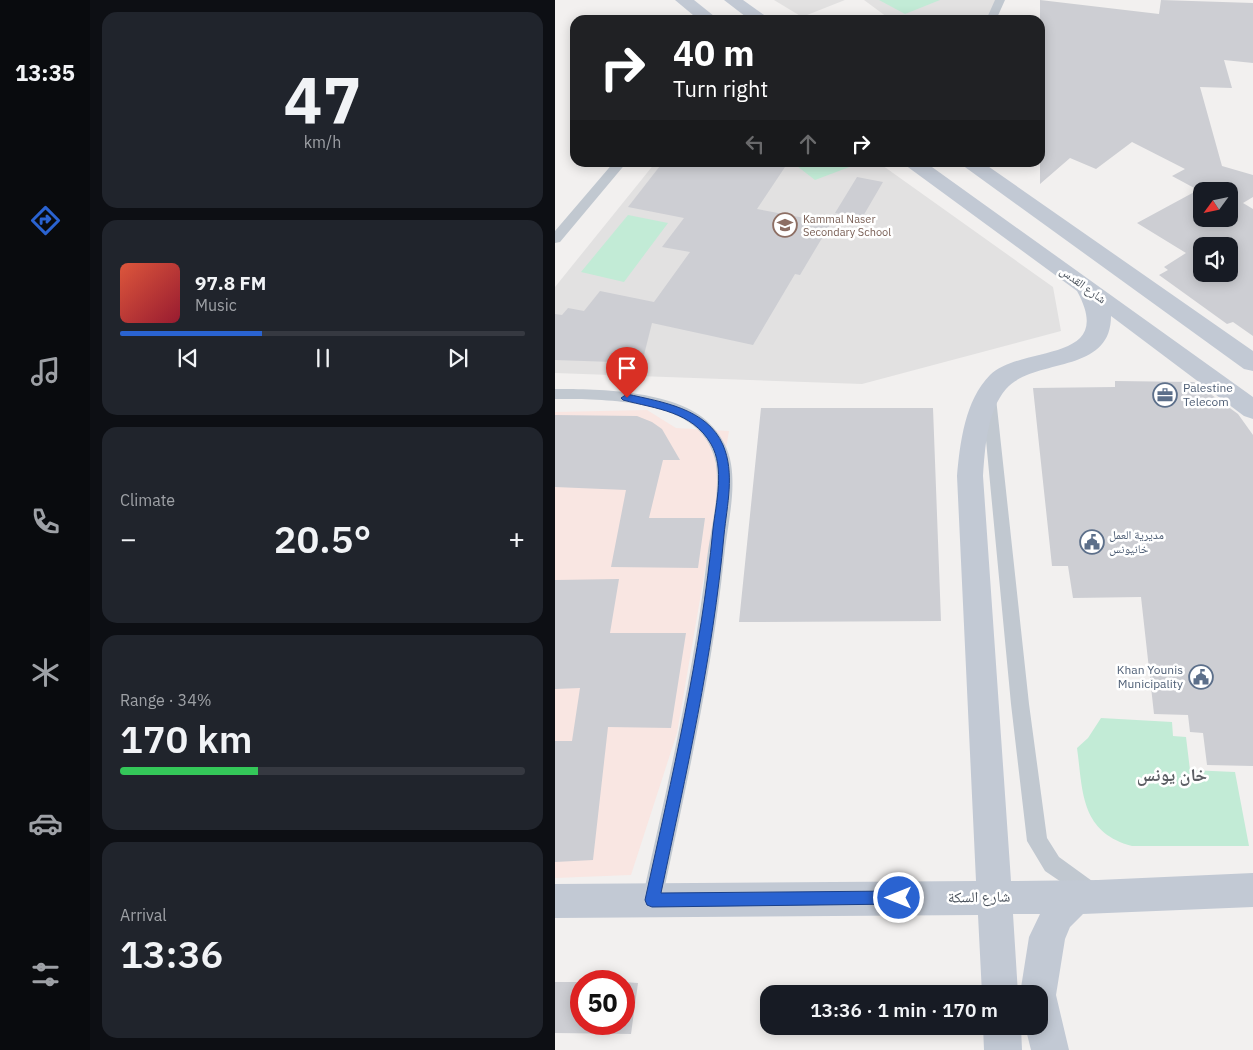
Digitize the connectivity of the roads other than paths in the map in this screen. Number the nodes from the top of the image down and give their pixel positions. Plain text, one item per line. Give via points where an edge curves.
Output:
1 (683, 0) edge
2 (732, 0) edge
3 (1000, 0) edge
4 (704, 15) edge
5 (754, 15) edge
6 (993, 15) edge
7 (617, 167) edge
8 (918, 167) edge
9 (975, 167) edge
10 (555, 239) edge
11 (1086, 286) junction
12 (1253, 363) edge
13 (555, 394) edge
14 (989, 398) junction
15 (1253, 410) edge
16 (1253, 890) edge
17 (993, 896) junction
18 (1087, 896) junction
19 (652, 900) junction
20 (555, 901) edge
21 (999, 985) edge
22 (1039, 985) edge
23 (1002, 1035) edge
24 (1045, 1035) edge
25 (1003, 1050) edge
26 (1050, 1050) edge

1 - 4 main road
2 - 5 main road
3 - 6 lane
7 - 10 lane
8 - 11 main road, شارع القدس
9 - 12 main road
11 - 14 main road via 1099,314 1100,323 1093,339 1063,358 1030,365 1007,375
11 - 15 main road, شارع القدس
13 - 19 lane via 627,398 665,406 684,414 704,425 717,445 724,469 712,598 688,734
14 - 17 main road via 972,444 970,476
14 - 18 lane via 1037,841 1052,864
16 - 18 main road, شارع السكة
17 - 18 main road, شارع السكة
17 - 19 main road, شارع السكة
17 - 21 main road
18 - 22 main road via 1058,915 1047,937
19 - 20 main road, شارع السكة
23 - 25 main road
24 - 26 main road

